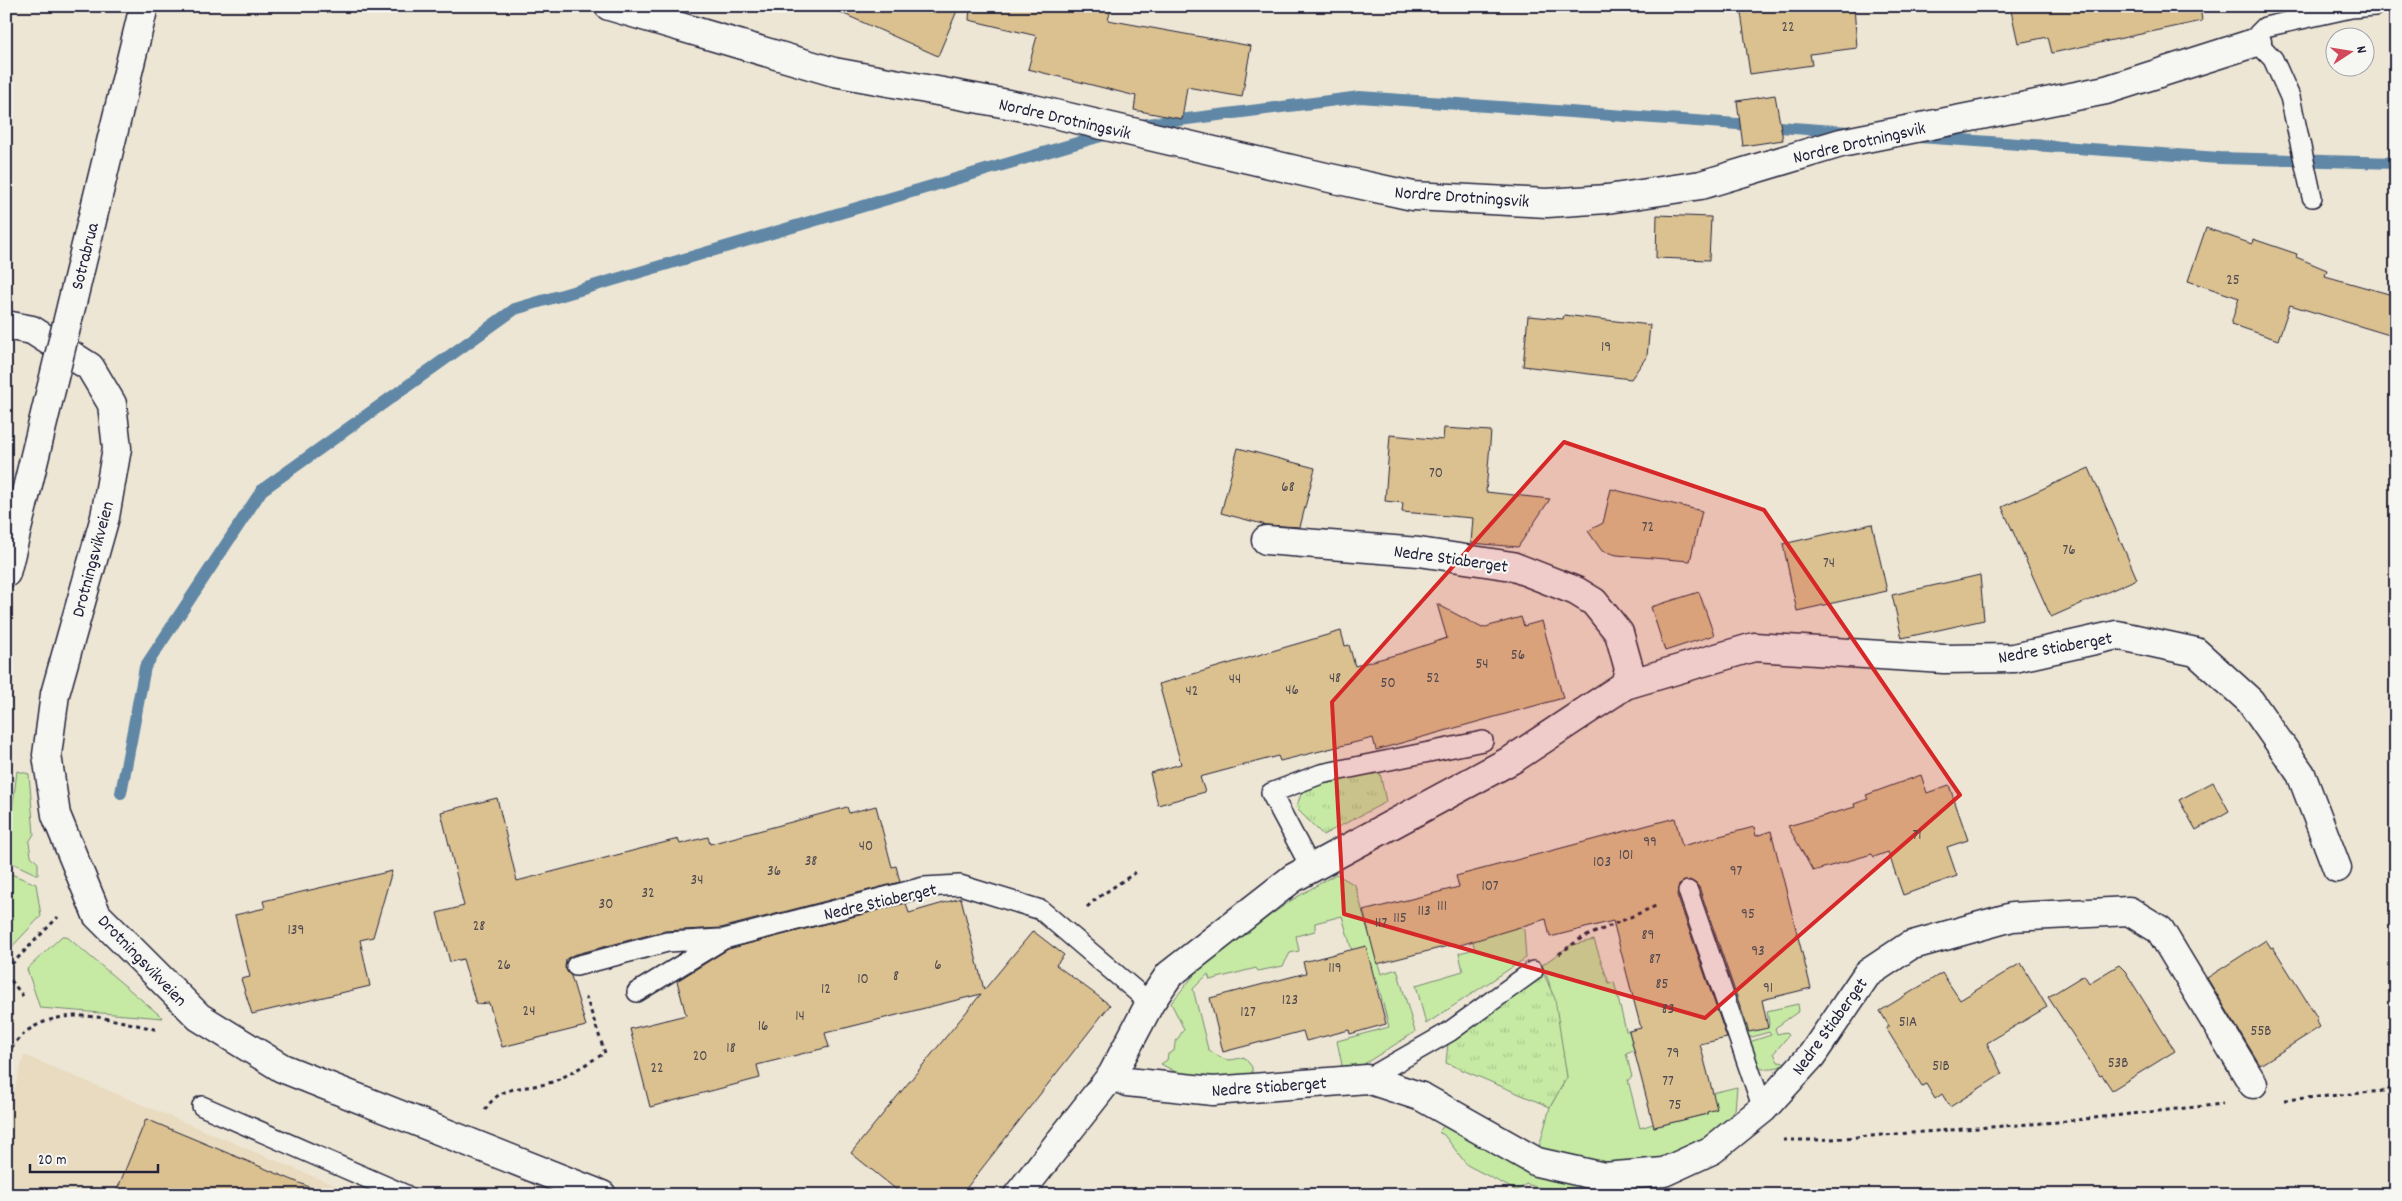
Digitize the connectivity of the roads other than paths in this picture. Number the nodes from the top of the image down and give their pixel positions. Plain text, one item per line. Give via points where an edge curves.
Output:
1 (144, 6) edge
2 (609, 6) edge
3 (2375, 6) edge
4 (2257, 42) junction
5 (2312, 197) dead end
6 (6, 325) edge
7 (1266, 540) dead end
8 (6, 573) edge
9 (1625, 685) junction
10 (1483, 741) dead end
11 (1311, 868) junction
12 (2337, 868) dead end
13 (1688, 891) road end
14 (724, 939) junction
15 (576, 966) road end
16 (1533, 972) dead end
17 (637, 992) dead end
18 (1150, 1003) junction
19 (1112, 1075) junction
20 (1367, 1079) junction
21 (2253, 1084) dead end
22 (202, 1106) dead end
23 (1763, 1109) junction
24 (406, 1195) edge
25 (602, 1195) edge
26 (1018, 1195) edge

1 - 8 main road, Sotrabrua, bridge
2 - 4 main road, Nordre Drotningsvik via 834,72 1029,108 1404,194 1547,203 1607,200 1701,185 1840,143 2106,90
3 - 4 lane, Nordre Drotningsvik via 2351,8 2266,27 2258,34
4 - 5 lane via 2273,59 2290,97
6 - 25 main road, Drotningsvikveien via 32,330 90,367 112,404 118,448 106,517 55,694 47,755 56,814 97,915 199,1017 282,1068
7 - 9 main road, Nedre Stiaberget via 1419,552 1512,566 1576,591 1594,602 1619,634 1629,669
9 - 11 main road, Nedre Stiaberget via 1512,759
9 - 12 main road, Nedre Stiaberget via 1754,647 1944,659 2014,658 2117,635 2196,652 2250,701 2301,774
10 - 11 lane via 1321,774 1271,793
11 - 18 main road, Nedre Stiaberget via 1293,878 1169,975
13 - 23 lane
14 - 15 lane, Nedre Stiaberget via 667,942
14 - 17 lane, Nedre Stiaberget
14 - 18 lane, Nedre Stiaberget via 924,887 960,885 1041,910
16 - 20 lane, Nedre Stiaberget via 1449,1032
18 - 19 main road, Nedre Stiaberget
19 - 20 main road, Nedre Stiaberget via 1127,1082 1213,1091
19 - 26 main road, Nedre Stiaberget
20 - 23 main road, Nedre Stiaberget via 1422,1098 1537,1162 1604,1177 1664,1172 1712,1150
21 - 23 main road, Nedre Stiaberget via 2160,930 2129,911 2119,911 2012,917 1909,946 1867,974 1812,1055
22 - 24 lane

